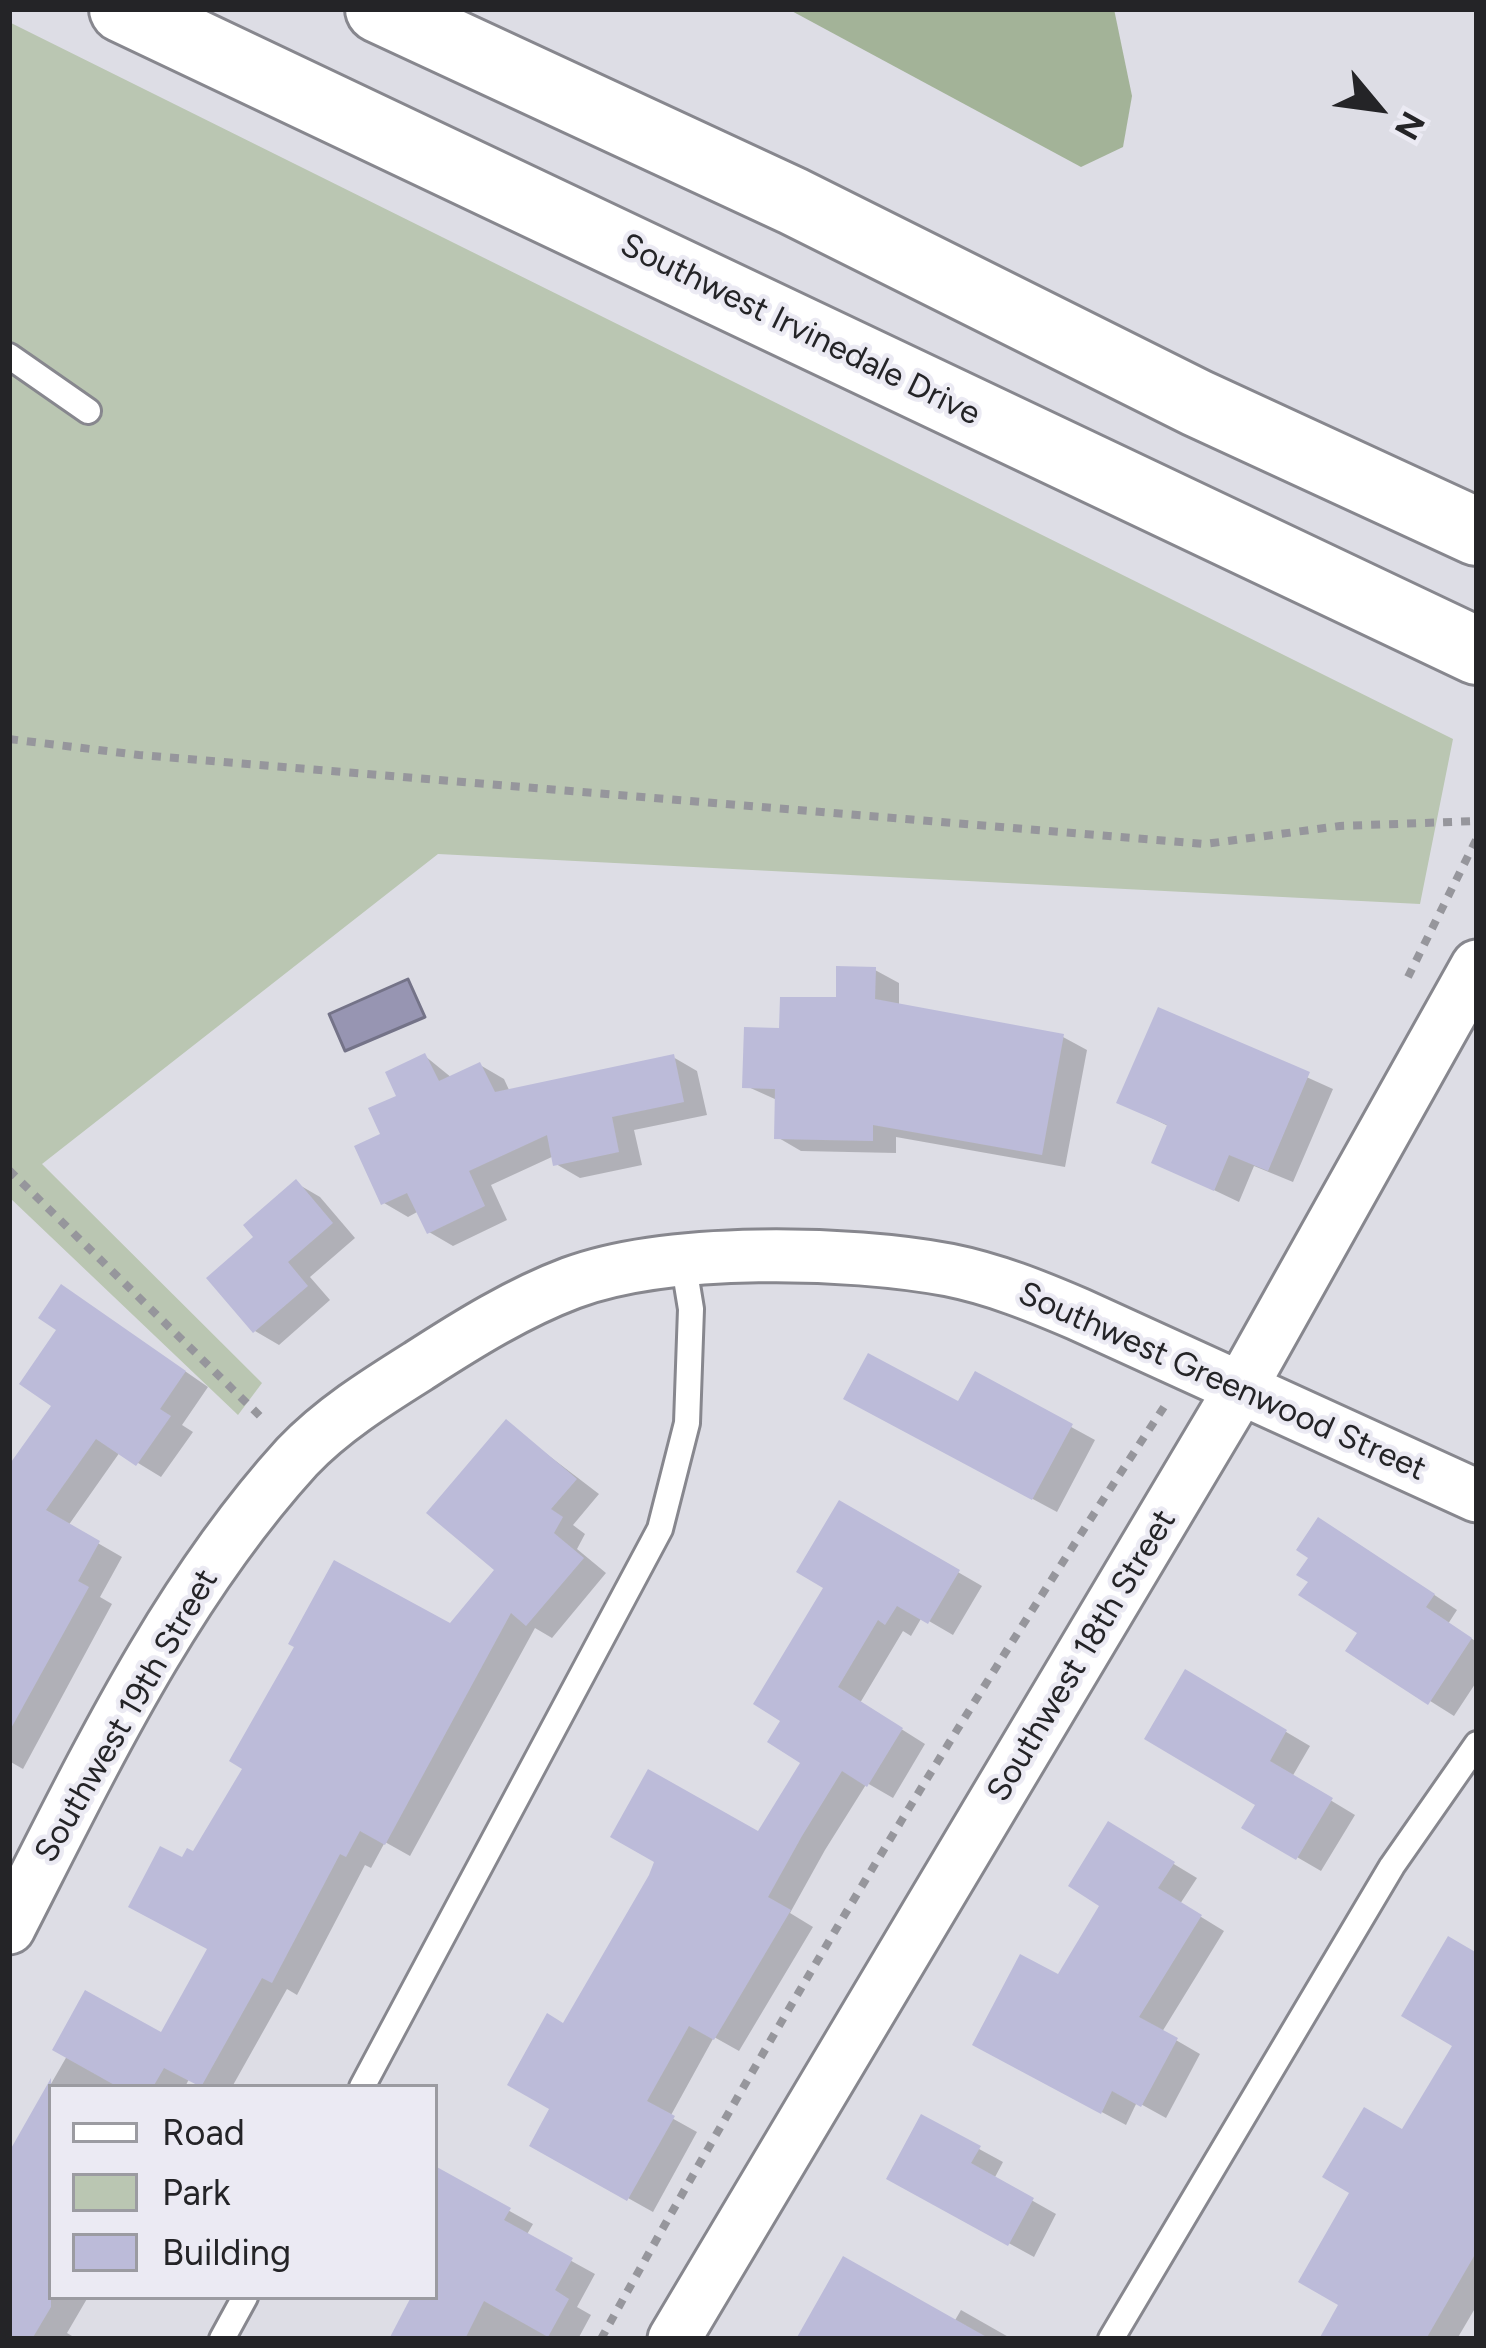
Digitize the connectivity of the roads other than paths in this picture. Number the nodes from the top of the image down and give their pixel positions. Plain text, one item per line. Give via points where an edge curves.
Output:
1 (123, 9) edge
2 (379, 9) edge
3 (9, 356) edge
4 (88, 410) dead end
5 (1477, 532) edge
6 (1477, 651) edge
7 (1477, 966) edge
8 (683, 1260) junction
9 (1239, 1391) junction
10 (300, 1454) joint
11 (1477, 1496) edge
12 (1477, 1744) edge
13 (9, 1928) edge
14 (364, 2084) edge
15 (243, 2300) edge
16 (221, 2339) edge
17 (674, 2339) edge
18 (1111, 2339) edge

1 - 6 main road, Southwest Irvinedale Drive
2 - 5 main road
3 - 4 lane
7 - 9 street, Southwest 18th Street
8 - 9 street, Southwest Greenwood Street via 757,1255 947,1270 1014,1287
8 - 10 street, Southwest Greenwood Street via 574,1282 474,1330 361,1402
8 - 14 lane via 691,1309 687,1423 660,1529
9 - 11 street, Southwest Greenwood Street
9 - 17 street, Southwest 18th Street
10 - 13 street, Southwest 19th Street via 238,1528 160,1644
12 - 18 lane via 1392,1866
15 - 16 lane

